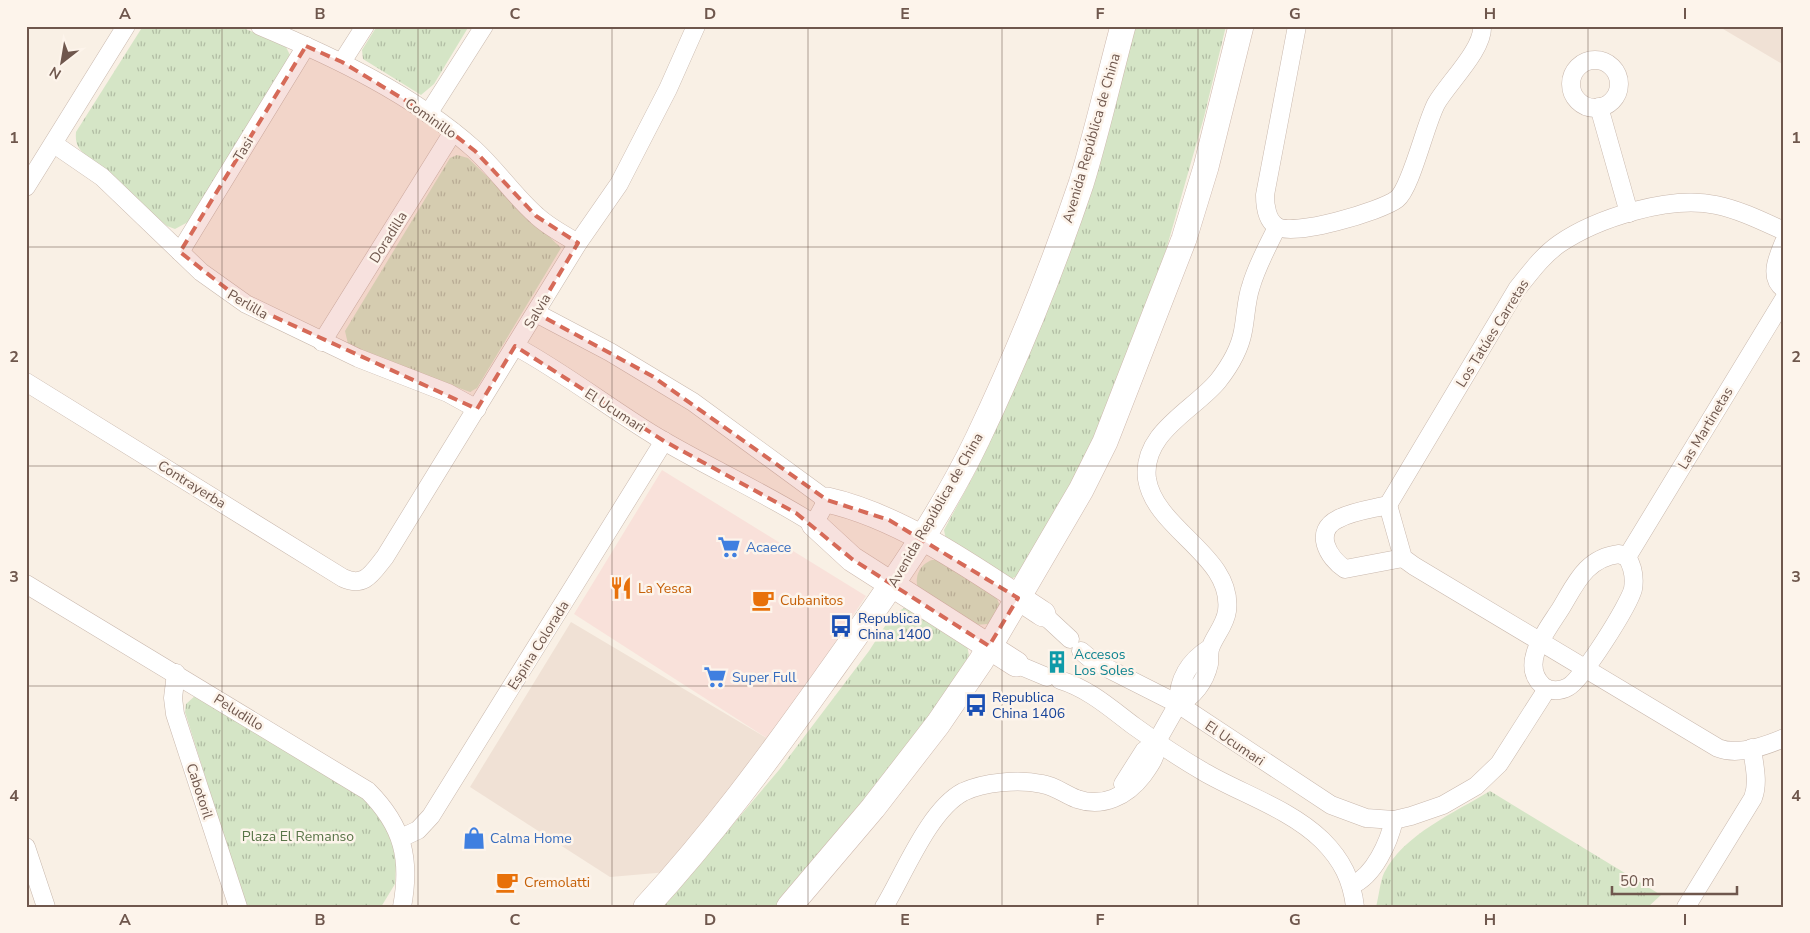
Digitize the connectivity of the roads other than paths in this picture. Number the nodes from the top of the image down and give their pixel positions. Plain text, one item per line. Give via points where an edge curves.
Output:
1 (126, 26) edge
2 (260, 26) edge
3 (365, 26) edge
4 (484, 26) edge
5 (696, 26) edge
6 (1123, 26) edge
7 (1241, 26) edge
8 (1297, 26) edge
9 (1482, 26) edge
10 (306, 46) junction
11 (342, 62) junction
12 (1599, 108) dead end
13 (428, 114) junction
14 (453, 132) junction
15 (54, 144) junction
16 (26, 187) edge
17 (1628, 212) junction
18 (1276, 227) junction
19 (1784, 231) edge
20 (1784, 242) edge
21 (578, 243) junction
22 (180, 252) junction
23 (1784, 289) edge
24 (1784, 299) edge
25 (536, 313) junction
26 (322, 342) junction
27 (515, 346) junction
28 (26, 382) edge
29 (477, 409) junction
30 (664, 441) junction
31 (827, 500) junction
32 (1388, 505) junction
33 (814, 524) junction
34 (921, 538) junction
35 (1627, 556) junction
36 (1403, 558) junction
37 (359, 583) joint
38 (26, 584) edge
39 (893, 586) junction
40 (1018, 598) junction
41 (1044, 614) joint
42 (1541, 641) junction
43 (989, 646) junction
44 (1016, 664) joint
45 (1587, 668) junction
46 (176, 673) junction
47 (1547, 689) junction
48 (1178, 704) junction
49 (1784, 738) edge
50 (1157, 741) junction
51 (1752, 748) junction
52 (1394, 820) junction
53 (401, 838) junction
54 (26, 846) edge
55 (31, 877) edge
56 (1352, 885) junction
57 (46, 907) edge
58 (238, 907) edge
59 (402, 907) edge
60 (646, 907) edge
61 (789, 907) edge
62 (884, 907) edge
63 (1355, 907) edge
64 (1686, 907) edge

1 - 15 street
2 - 10 street, Cominillo
3 - 11 street
4 - 13 street
5 - 21 street, Salvia via 634,158
6 - 34 main road, Avenida República de China via 1082,181 1044,282 978,438
7 - 40 main road via 1206,166 1168,284 1104,442 1061,527
8 - 18 street via 1265,195 1267,210
9 - 18 street via 1476,47 1431,115 1405,188 1396,200 1304,229
10 - 11 street, Cominillo
10 - 22 street, Tasi
11 - 13 street, Cominillo
12 - 17 street
13 - 14 street, Cominillo
14 - 21 street, Cominillo via 475,150 536,216
14 - 26 street, Doradilla
15 - 16 street
15 - 22 street, Perlilla via 102,177
17 - 19 street, Los Tatúes Carretas via 1664,204 1714,205 1741,212
17 - 32 street, Los Tatúes Carretas via 1559,244 1532,270 1517,289
18 - 48 street via 1254,275 1239,344 1226,369 1205,394 1163,433 1150,454 1147,467 1150,488 1157,503 1206,558 1224,586 1227,610 1220,632 1210,648 1192,661 1178,690
20 - 23 street via 1775,268 1776,279
21 - 25 street, Salvia
22 - 26 street, Perlilla via 201,272 246,304
24 - 35 street, Las Martinetas
25 - 27 street, Salvia
25 - 31 street via 652,376 713,416
26 - 29 street, Perlilla via 448,393
27 - 29 street, Salvia
27 - 30 street, El Ucumari
28 - 37 street, Contrayerba via 343,578
29 - 37 street, Salvia via 384,557
30 - 33 street, El Ucumari
30 - 53 street, Espina Colorada via 431,816 418,830
31 - 33 street
31 - 34 main road via 868,512
32 - 36 street
32 - 36 street via 1338,518 1326,534 1326,549 1333,560 1345,569
33 - 39 main road via 852,559
34 - 39 main road, Avenida República de China
34 - 40 main road
35 - 42 street via 1608,555 1585,569
35 - 45 street via 1634,577 1631,596
36 - 42 street
38 - 46 street, Peludillo
39 - 43 main road
39 - 60 main road, Avenida República de China via 748,787 707,840
40 - 41 main road
40 - 43 main road
41 - 48 street, El Ucumari via 1093,661
42 - 45 street
42 - 47 street via 1533,662 1539,682
43 - 44 main road
43 - 61 main road via 915,757
44 - 50 street via 1085,690
45 - 47 street via 1567,688
45 - 51 street via 1718,748 1726,751
46 - 53 street, Peludillo via 368,791 382,806
46 - 58 street, Cabotoril via 175,714
47 - 52 street via 1490,775 1443,805
48 - 50 street
48 - 52 street, El Ucumari via 1331,805 1366,818
49 - 51 street
50 - 56 street via 1204,772 1310,829 1344,866
50 - 62 street via 1144,751 1124,782 1107,800 1076,799 1056,788 1028,783 994,785 956,797 938,814
51 - 64 street via 1756,778 1753,798
52 - 56 street via 1386,843 1369,872
53 - 59 street, Peludillo via 406,877
54 - 55 street
55 - 57 street
56 - 63 street

